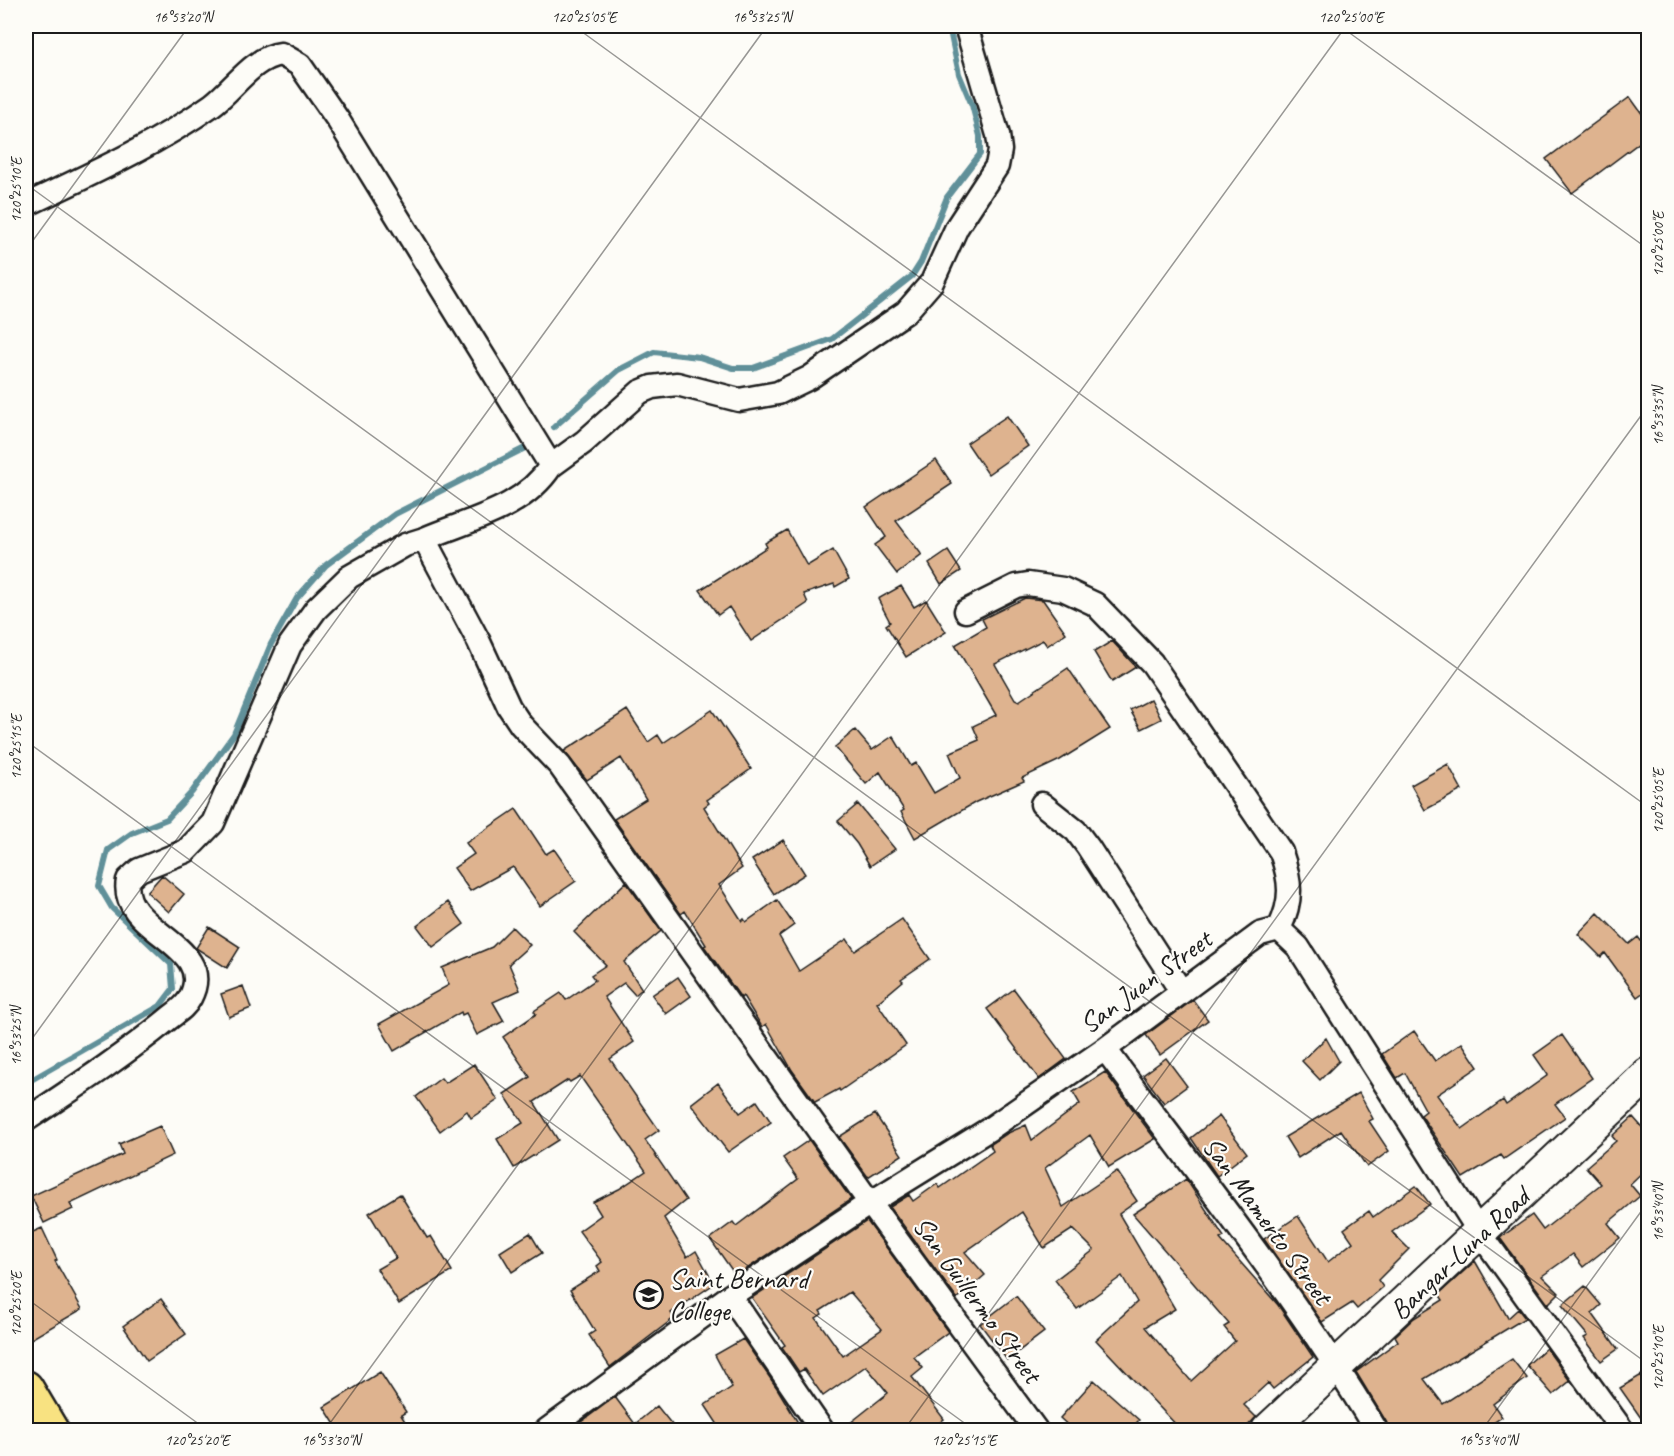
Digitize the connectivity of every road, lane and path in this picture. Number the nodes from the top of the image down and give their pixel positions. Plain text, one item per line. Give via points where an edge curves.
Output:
1 (966, 26) edge
2 (26, 206) edge
3 (551, 466) junction
4 (424, 539) junction
5 (966, 611) dead end
6 (1042, 804) dead end
7 (1279, 929) junction
8 (1181, 991) junction
9 (1105, 1049) junction
10 (1648, 1074) edge
11 (26, 1120) edge
12 (870, 1203) junction
13 (1480, 1233) junction
14 (730, 1296) junction
15 (1338, 1368) junction
16 (26, 1388) edge
17 (51, 1431) edge
18 (547, 1431) edge
19 (822, 1431) edge
20 (1036, 1431) edge
21 (1268, 1431) edge
22 (1376, 1431) edge
23 (1623, 1431) edge

1 - 3 street via 998,135 998,166 957,227 939,270 916,303 809,378 778,393 739,400 677,384 640,392
2 - 3 street via 162,137 213,105 266,58 281,54 290,57 300,64 338,120
3 - 4 street via 523,496 496,512
4 - 11 street via 405,545 349,577 316,609 291,645 213,822 186,851 139,870 128,880 128,897 140,916 188,959 195,981 189,1000 141,1043
4 - 12 street, San Guillermo Street via 521,725 560,766
5 - 7 street via 1016,586 1039,584 1063,589 1095,604 1120,628 1152,663 1281,852 1291,894
6 - 8 street via 1088,846
7 - 8 street, San Juan Street via 1260,934
7 - 13 street via 1298,947 1319,978
8 - 9 street, San Juan Street
9 - 12 street, San Juan Street via 988,1130
9 - 15 street, San Mamerto Street via 1247,1238
10 - 13 main road, Bangar-Luna Road
12 - 14 street, San Juan Street
12 - 20 street, San Guillermo Street
13 - 15 main road, Bangar-Luna Road
13 - 23 street
14 - 18 street, San Juan Street
14 - 19 street
15 - 21 main road, Bangar-Luna Road
15 - 22 street, San Mamerto Street
16 - 17 highway

